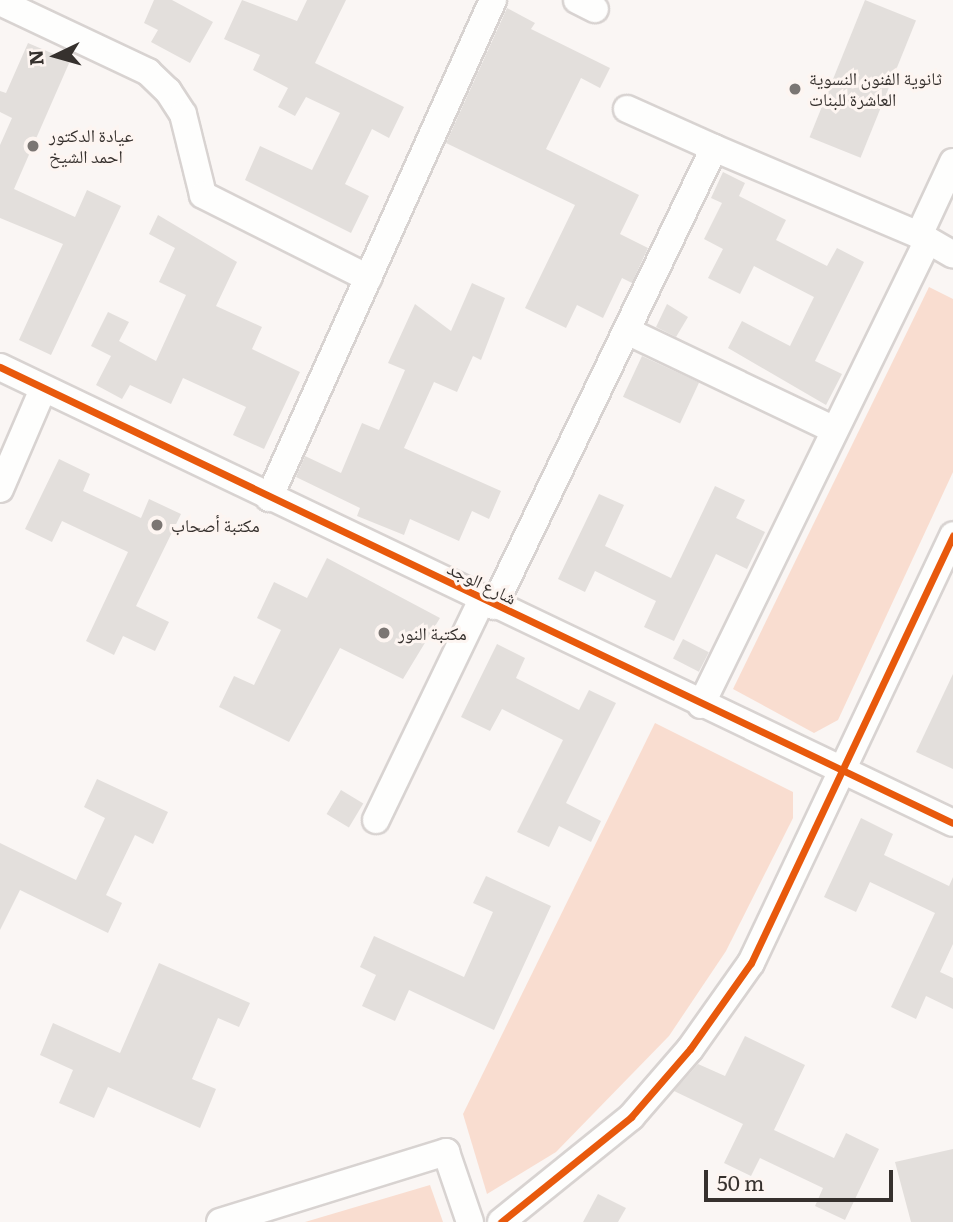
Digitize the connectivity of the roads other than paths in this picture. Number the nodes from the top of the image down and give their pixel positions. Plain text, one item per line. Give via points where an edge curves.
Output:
1 (493, 0) edge
2 (0, 2) edge
3 (626, 109) dead end
4 (714, 148) junction
5 (953, 162) edge
6 (924, 237) junction
7 (953, 255) edge
8 (368, 278) junction
9 (626, 331) junction
10 (0, 367) edge
11 (43, 389) junction
12 (835, 430) junction
13 (0, 489) edge
14 (270, 498) junction
15 (953, 535) edge
16 (488, 603) junction
17 (701, 705) junction
18 (842, 774) junction
19 (376, 820) dead end
20 (953, 823) edge
21 (220, 1222) edge
22 (470, 1222) edge
23 (501, 1222) edge

1 - 8 street
2 - 8 street via 148,72 183,114 203,195
3 - 4 street
4 - 6 street
4 - 9 street
5 - 6 street
6 - 7 street
6 - 12 street
8 - 14 street
9 - 12 street
9 - 16 street
10 - 11 street, شارع الوجد
11 - 13 street
11 - 14 street, شارع الوجد
12 - 17 street
14 - 16 street, شارع الوجد
15 - 18 street
16 - 17 street, شارع الوجد
16 - 19 street
17 - 18 street, شارع الوجد
18 - 20 street, شارع الوجد
18 - 23 street via 751,963 690,1049 631,1117
21 - 22 street via 446,1152

